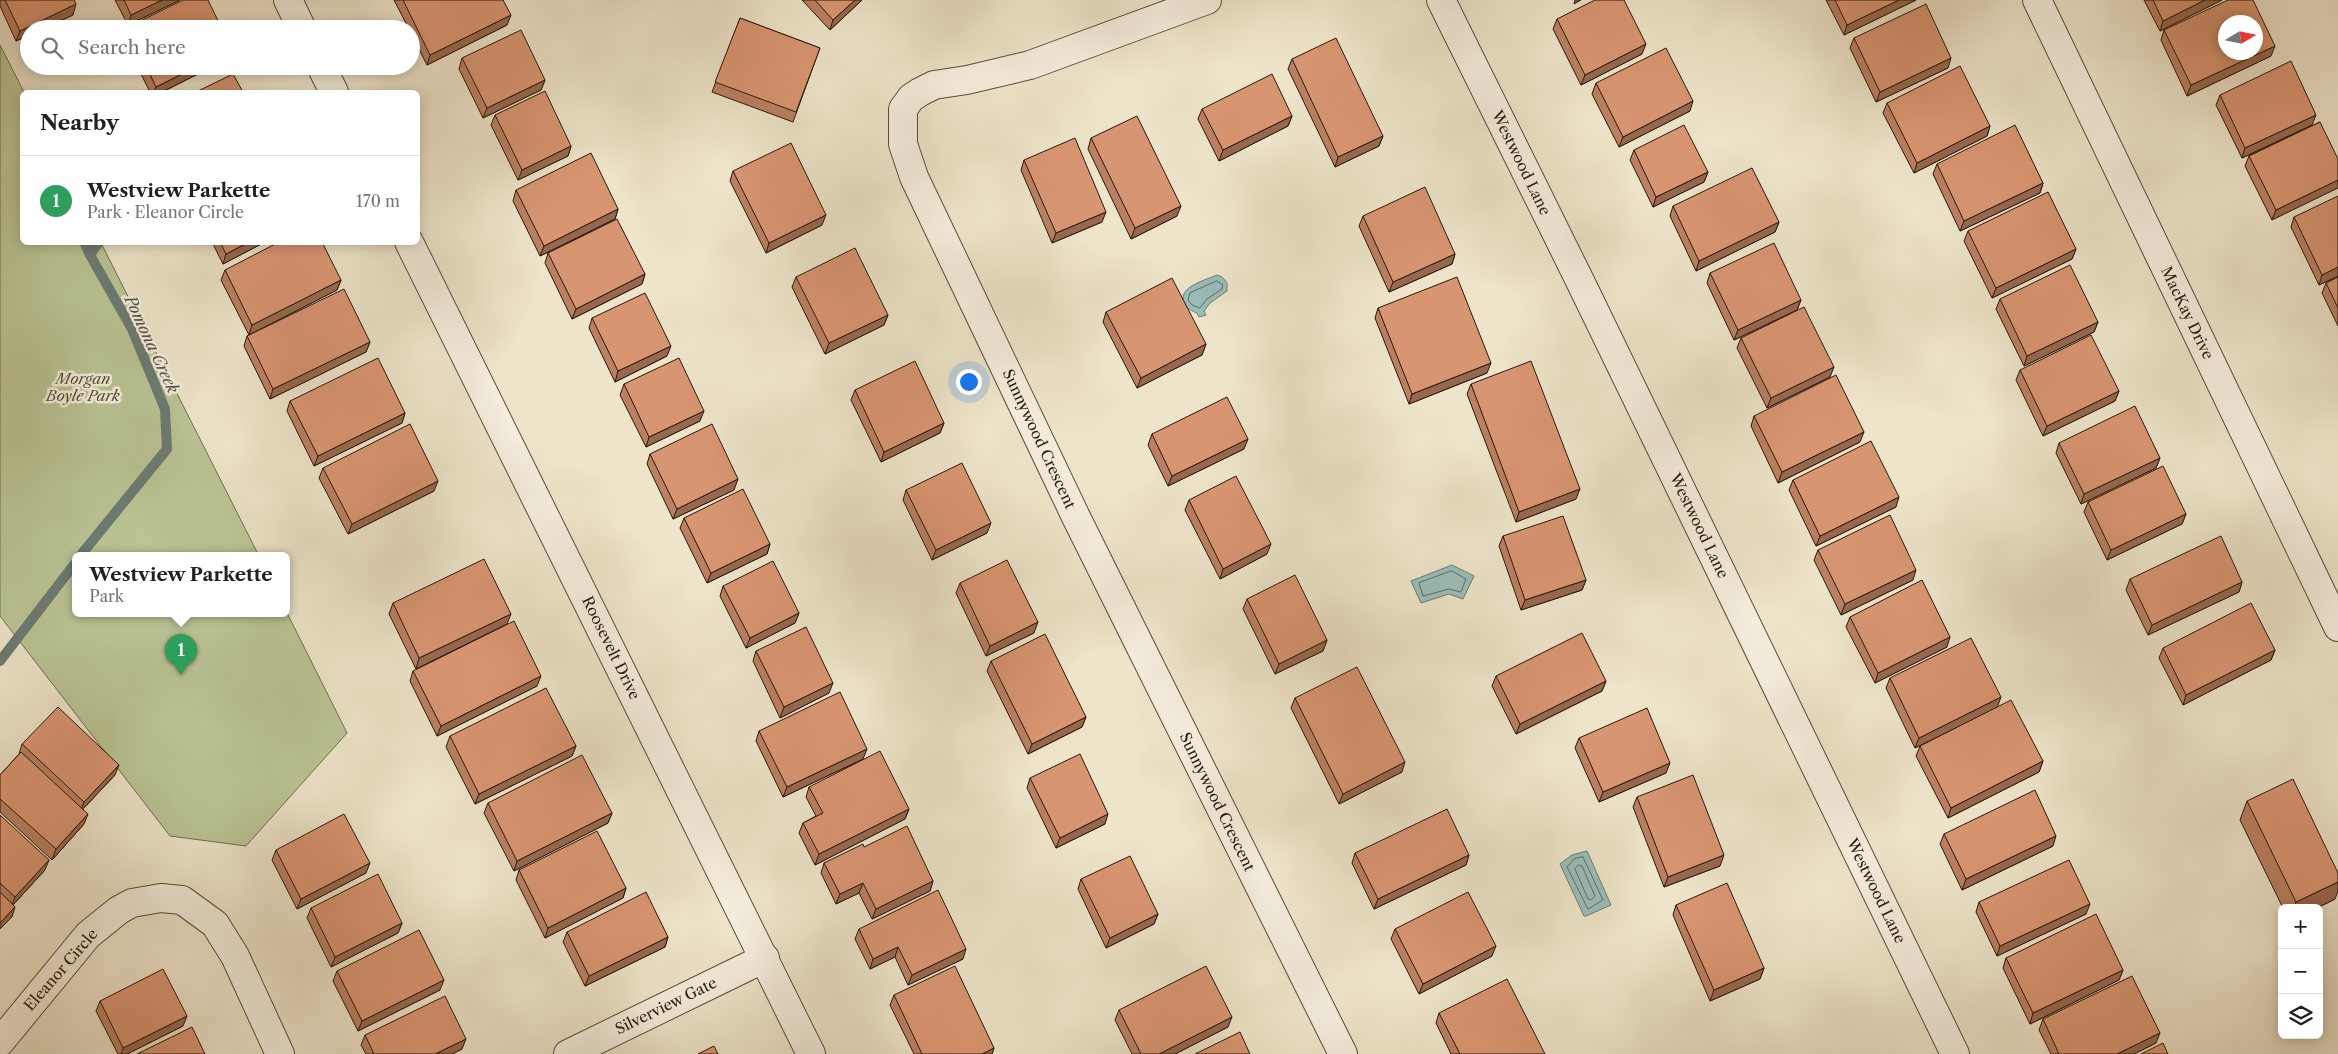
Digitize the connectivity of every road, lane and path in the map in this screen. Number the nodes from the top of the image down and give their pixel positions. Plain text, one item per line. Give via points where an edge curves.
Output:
1 (288, 0) edge
2 (1207, 0) edge
3 (1441, 0) edge
4 (2037, 0) edge
5 (298, 20) edge
6 (326, 75) edge
7 (333, 90) edge
8 (410, 245) edge
9 (2338, 627) edge
10 (765, 958) junction
11 (0, 1042) edge
12 (280, 1054) edge
13 (568, 1054) edge
14 (811, 1054) edge
15 (1342, 1054) edge
16 (1955, 1054) edge

1 - 5 street
2 - 15 street, Sunnywood Crescent via 1030,65 934,85 911,98 903,109 903,144 914,177 1076,518
3 - 16 street, Westwood Lane
4 - 9 street, MacKay Drive
6 - 7 street
8 - 10 street, Roosevelt Drive
10 - 13 street, Silverview Gate
10 - 14 street, Roosevelt Drive
11 - 12 street, Eleanor Circle via 88,934 132,903 161,898 182,900 215,924 235,956

